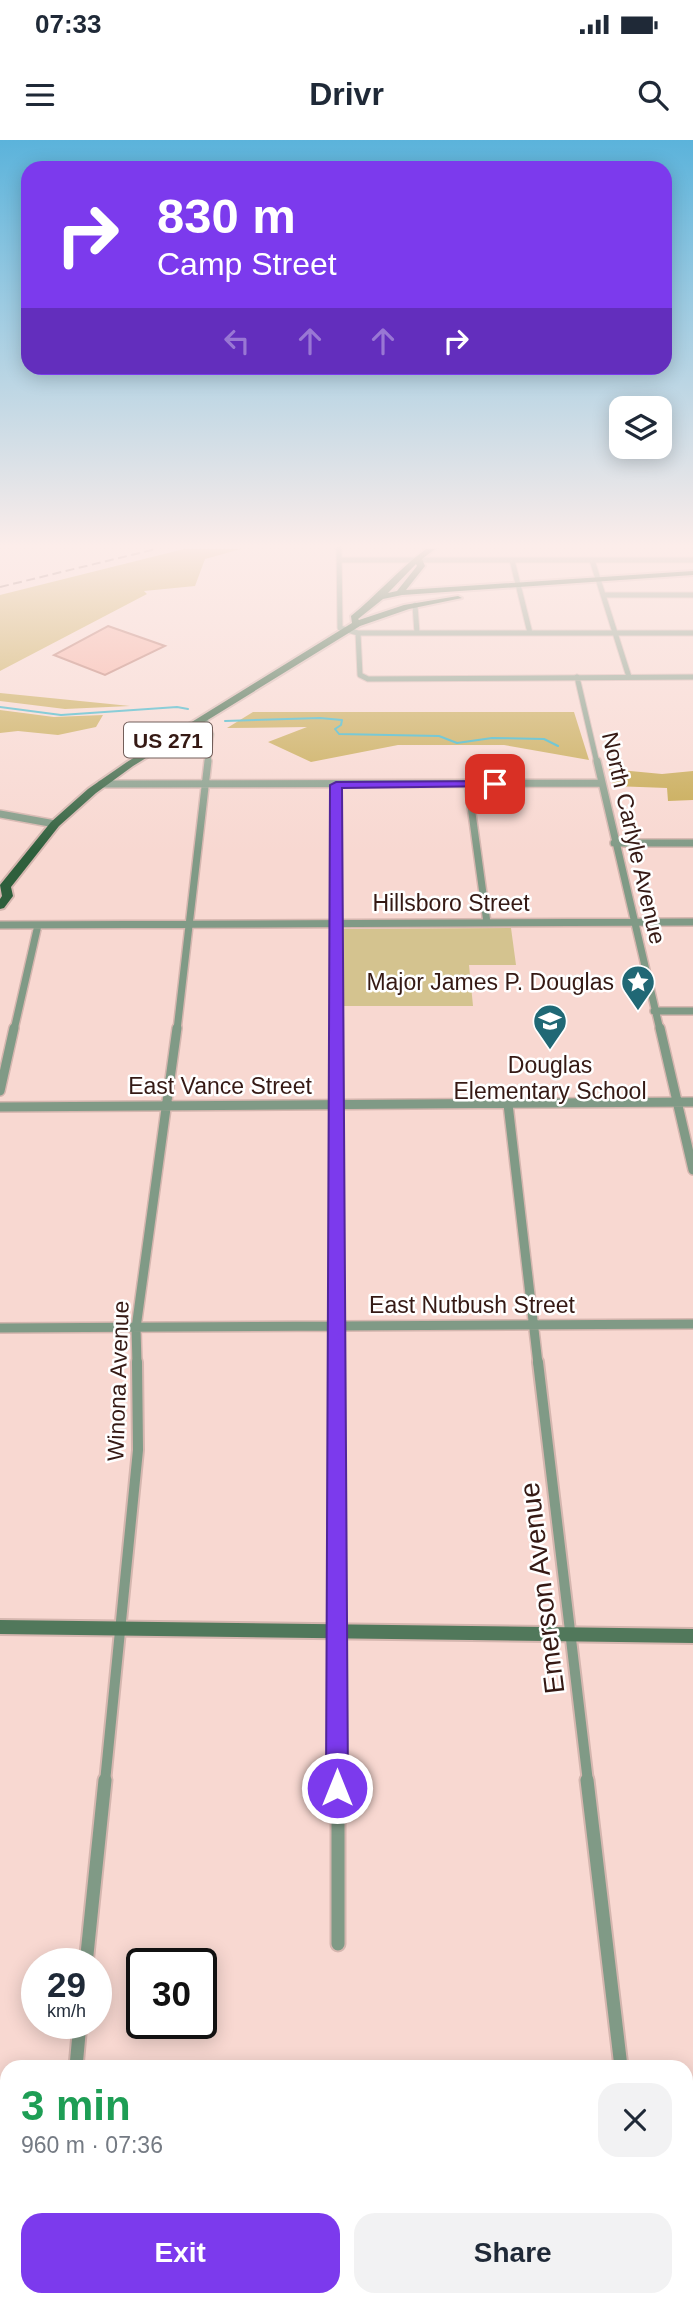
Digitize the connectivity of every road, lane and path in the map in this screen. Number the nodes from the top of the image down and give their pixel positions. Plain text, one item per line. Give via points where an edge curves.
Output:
1 (314, 650) edge
2 (358, 650) edge
3 (621, 650) edge
4 (577, 677) junction
5 (629, 677) junction
6 (693, 677) edge
7 (205, 719) junction
8 (601, 783) junction
9 (102, 784) junction
10 (468, 784) junction
11 (205, 785) junction
12 (336, 785) junction
13 (0, 814) edge
14 (55, 824) junction
15 (614, 843) junction
16 (693, 843) edge
17 (3, 888) edge
18 (0, 906) edge
19 (634, 922) junction
20 (693, 922) edge
21 (336, 923) junction
22 (487, 923) junction
23 (189, 924) junction
24 (0, 925) edge
25 (38, 925) junction
26 (654, 1010) junction
27 (693, 1011) edge
28 (0, 1091) edge
29 (677, 1102) junction
30 (693, 1102) edge
31 (508, 1104) junction
32 (168, 1105) junction
33 (335, 1105) junction
34 (0, 1107) edge
35 (693, 1170) edge
36 (535, 1324) junction
37 (693, 1324) edge
38 (338, 1325) junction
39 (0, 1328) edge
40 (136, 1328) junction
41 (0, 1627) edge
42 (120, 1628) junction
43 (337, 1632) junction
44 (570, 1636) junction
45 (693, 1636) edge
46 (338, 1944) dead end
47 (88, 1948) edge
48 (79, 2039) edge
49 (77, 2060) edge
50 (620, 2060) edge

1 - 7 main road, US 271
2 - 4 street via 363,678
3 - 5 street
4 - 5 street
4 - 8 street, North Carlyle Avenue
5 - 6 street
7 - 9 main road, US 271
7 - 11 street, Winona Avenue via 211,734
8 - 10 street
8 - 15 street, North Carlyle Avenue
9 - 11 street
9 - 14 main road, US 271
10 - 12 street
10 - 22 street
11 - 12 street
11 - 23 street, Winona Avenue
12 - 21 street
13 - 14 street
14 - 17 main road, US 271
15 - 16 street
15 - 19 street, North Carlyle Avenue
17 - 18 main road, US 271 via 8,896
19 - 20 street, Hillsboro Street
19 - 22 street, Hillsboro Street
19 - 26 street, North Carlyle Avenue
21 - 22 street, Hillsboro Street
21 - 23 street, Hillsboro Street
21 - 33 street
23 - 25 street, Hillsboro Street
23 - 32 street, Winona Avenue
24 - 25 street, Hillsboro Street
25 - 28 street
26 - 27 street
26 - 29 street, North Carlyle Avenue
29 - 30 street, East Vance Street
29 - 31 street, East Vance Street
29 - 35 street, North Carlyle Avenue
31 - 33 street, East Vance Street
31 - 36 street, Emerson Avenue
32 - 33 street, East Vance Street
32 - 34 street, East Vance Street
32 - 40 street, Winona Avenue
33 - 38 street
36 - 37 street, East Nutbush Street
36 - 38 street, East Nutbush Street
36 - 44 street, Emerson Avenue
38 - 40 street, East Nutbush Street
38 - 43 street
39 - 40 street, East Nutbush Street
40 - 42 street, Winona Avenue via 138,1450
41 - 42 main road
42 - 43 main road
42 - 47 street, Winona Avenue
43 - 44 main road
43 - 46 street
44 - 45 main road
44 - 50 street, Emerson Avenue
48 - 49 street

